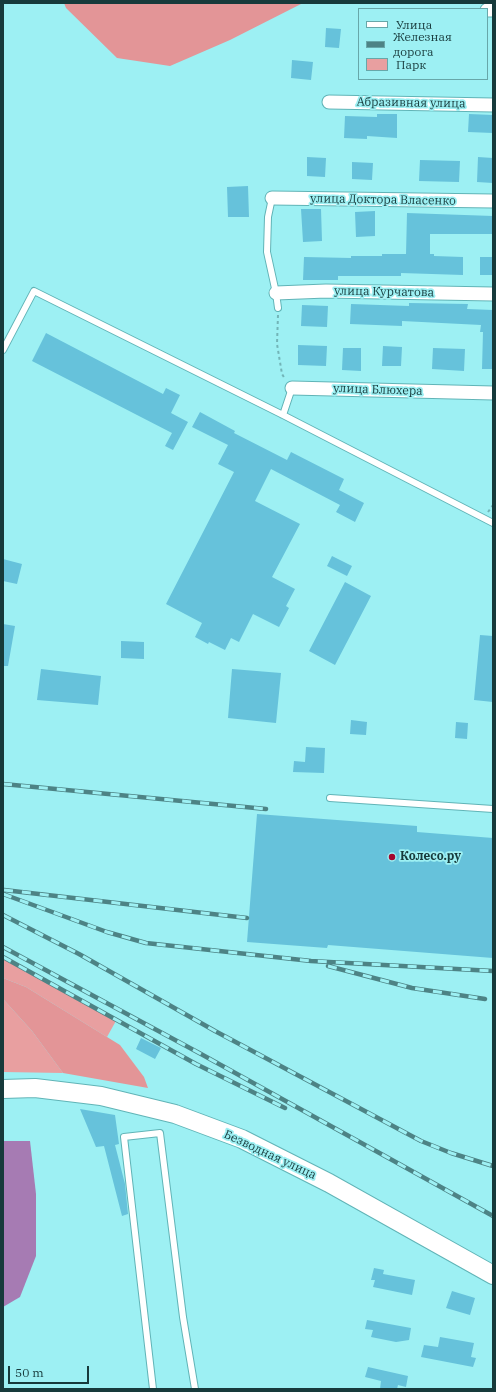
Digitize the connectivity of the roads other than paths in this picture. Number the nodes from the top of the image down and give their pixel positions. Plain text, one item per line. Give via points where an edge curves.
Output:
1 (329, 102) dead end
2 (493, 105) edge
3 (272, 198) joint
4 (493, 201) edge
5 (276, 293) junction
6 (493, 294) edge
7 (278, 308) road end
8 (3, 350) edge
9 (292, 388) joint
10 (493, 393) edge
11 (283, 415) junction
12 (493, 523) edge
13 (330, 798) dead end
14 (493, 809) edge
15 (3, 1089) edge
16 (493, 1275) edge
17 (153, 1389) edge
18 (195, 1389) edge

1 - 2 street, Абразивная улица
3 - 4 street, улица Доктора Власенко
3 - 5 lane via 268,218 267,252
5 - 6 street, улица Курчатова via 326,291
5 - 7 lane
8 - 11 lane via 34,291
9 - 10 street, улица Блюхера
9 - 11 lane
11 - 12 lane
13 - 14 lane
15 - 16 main road, Безводная улица via 35,1088 100,1096 175,1114 242,1139 329,1183
17 - 18 lane via 124,1137 160,1133 183,1317

